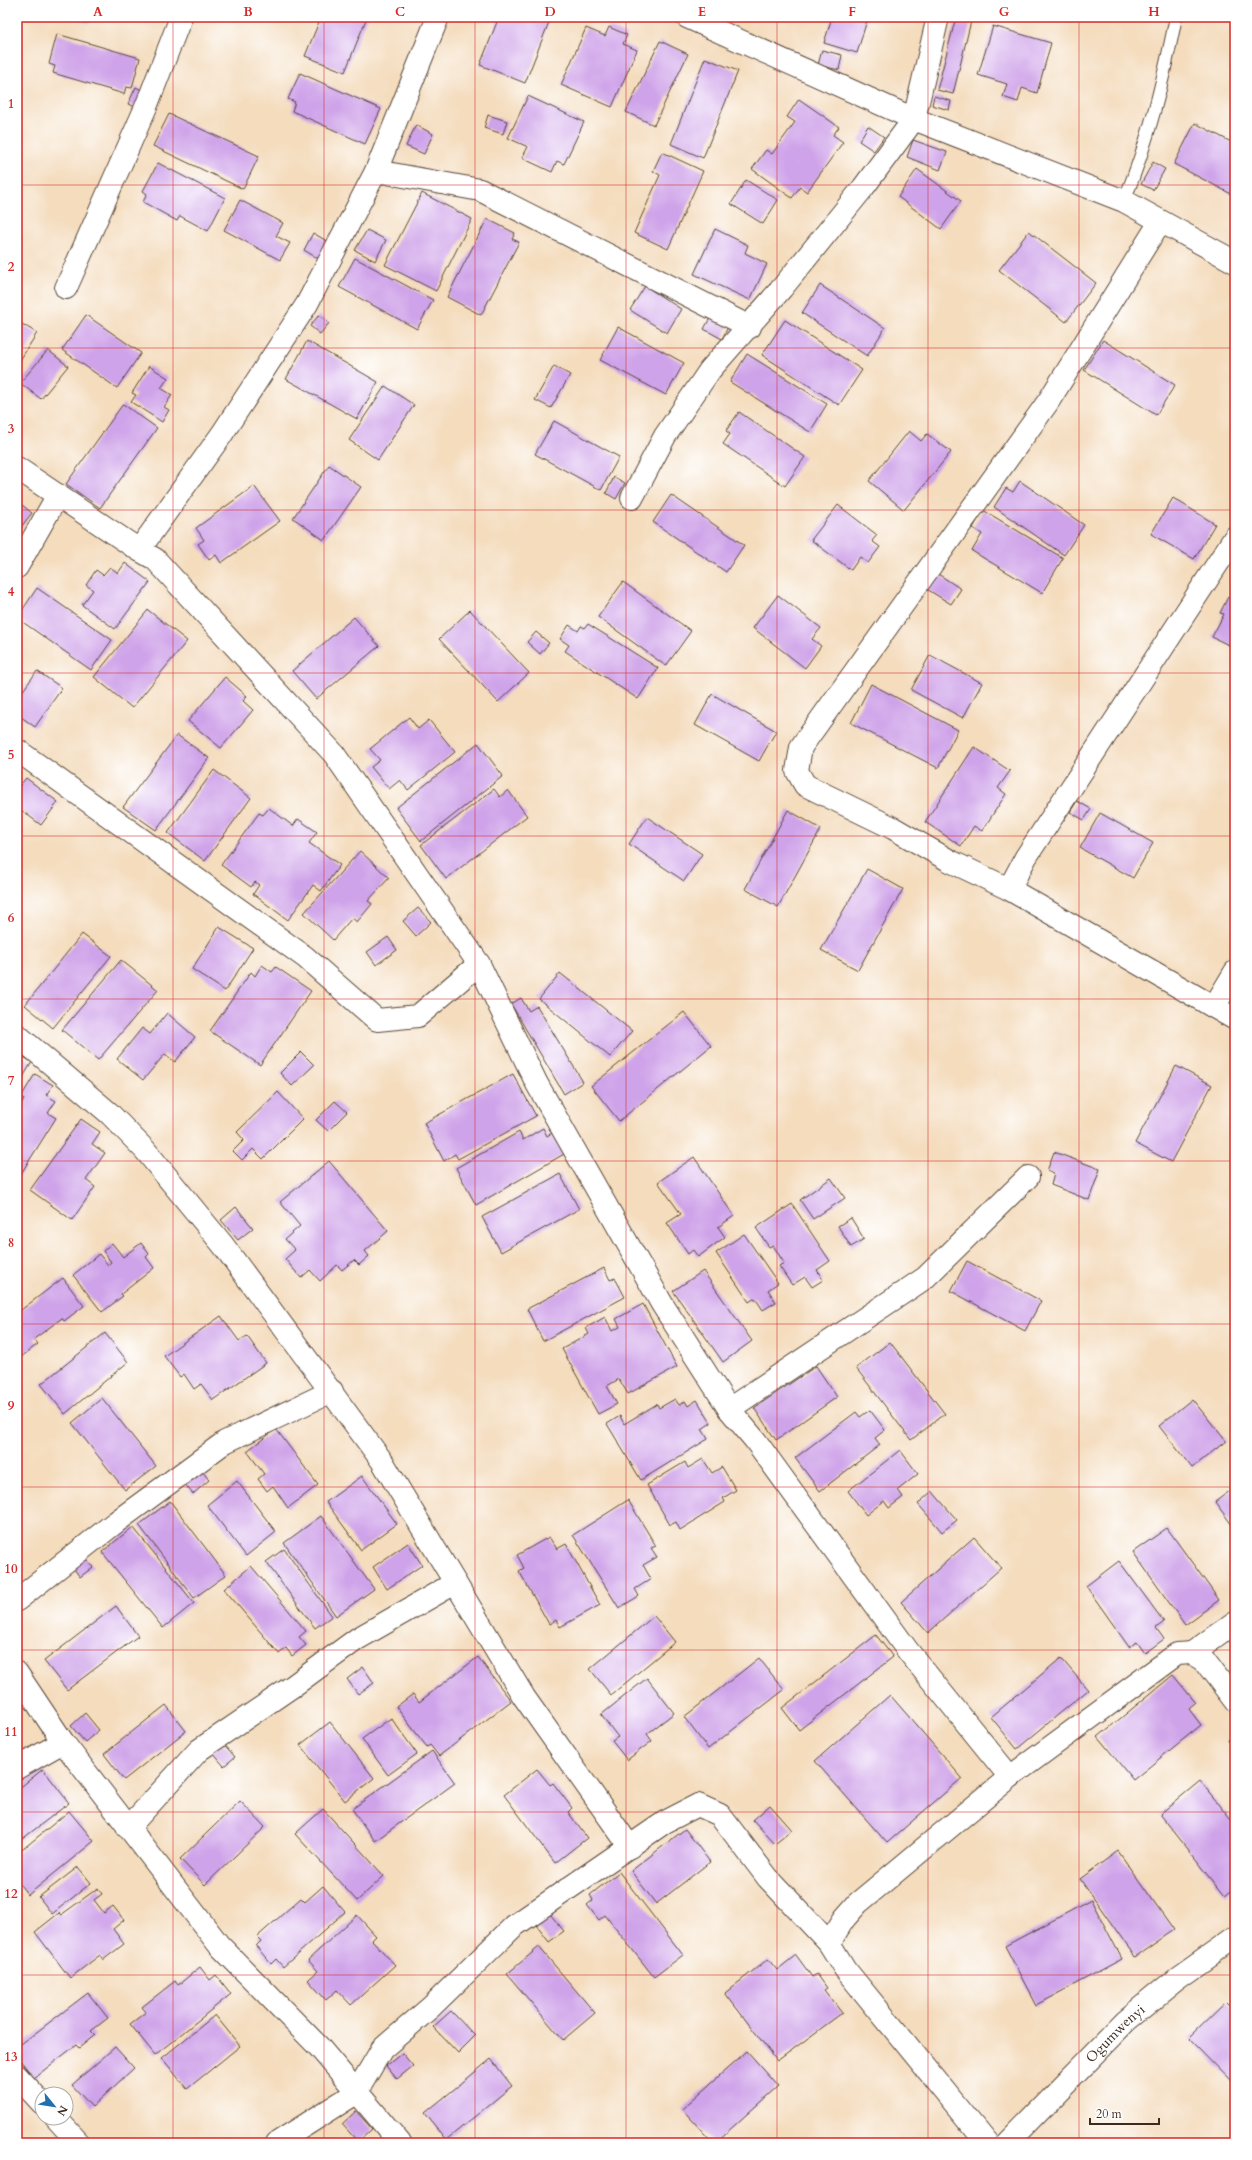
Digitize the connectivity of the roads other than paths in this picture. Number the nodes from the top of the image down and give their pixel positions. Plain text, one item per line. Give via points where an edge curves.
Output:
1 (181, 17) edge
2 (438, 17) edge
3 (938, 17) edge
4 (1176, 17) edge
5 (694, 18) edge
6 (914, 118) junction
7 (376, 171) junction
8 (1124, 201) junction
9 (1160, 222) junction
10 (1235, 262) edge
11 (66, 288) dead end
12 (750, 327) junction
13 (17, 468) edge
14 (58, 495) junction
15 (632, 498) dead end
16 (1235, 537) edge
17 (139, 550) junction
18 (17, 567) edge
19 (17, 750) edge
20 (1009, 889) junction
21 (480, 964) junction
22 (1235, 972) edge
23 (1214, 1007) junction
24 (1235, 1019) edge
25 (17, 1035) edge
26 (1028, 1177) dead end
27 (332, 1391) junction
28 (729, 1409) junction
29 (455, 1583) junction
30 (17, 1600) edge
31 (1235, 1622) edge
32 (1192, 1653) junction
33 (17, 1673) edge
34 (1235, 1701) edge
35 (63, 1742) junction
36 (17, 1768) edge
37 (1010, 1777) junction
38 (128, 1828) junction
39 (630, 1847) junction
40 (1235, 1938) edge
41 (829, 1943) junction
42 (17, 2076) edge
43 (356, 2093) junction
44 (34, 2094) edge
45 (63, 2126) edge
46 (79, 2143) edge
47 (277, 2143) edge
48 (400, 2143) edge
49 (987, 2143) edge
50 (1007, 2143) edge

1 - 11 street via 146,107
2 - 7 street
3 - 6 street
4 - 8 lane via 1159,97 1138,166
5 - 6 street
6 - 8 street
6 - 12 street via 863,188
7 - 12 street via 480,190
7 - 17 street via 306,304 222,434
8 - 9 street
9 - 10 street
9 - 20 street via 1048,402 801,747 797,771 805,785
12 - 15 street via 706,376 664,436
13 - 14 street
14 - 17 street
14 - 18 street
16 - 20 street via 1026,857
17 - 21 street via 155,559 334,754
19 - 21 street via 305,957 377,1020 418,1016
20 - 23 street
21 - 28 street via 541,1091 662,1304
22 - 23 street
23 - 24 street
25 - 27 street via 109,1113 145,1150 223,1245
26 - 28 street via 925,1278
27 - 29 street via 382,1461
27 - 30 street via 225,1442 116,1522
28 - 37 street via 755,1440 908,1651
29 - 38 street via 357,1639 199,1750
29 - 39 street via 524,1697
31 - 32 street
32 - 34 street via 1204,1660
32 - 37 street via 1176,1654
33 - 35 street
35 - 36 street
35 - 38 street
37 - 41 street via 858,1903
38 - 43 street via 219,1945 319,2047
39 - 41 street via 665,1822 698,1805 720,1815 768,1878
39 - 43 street via 514,1926 382,2049
40 - 50 street, Ogumwenyi via 1176,1979 1127,2020
41 - 49 street via 845,1969
42 - 44 street
43 - 47 street
43 - 48 street
45 - 46 street

